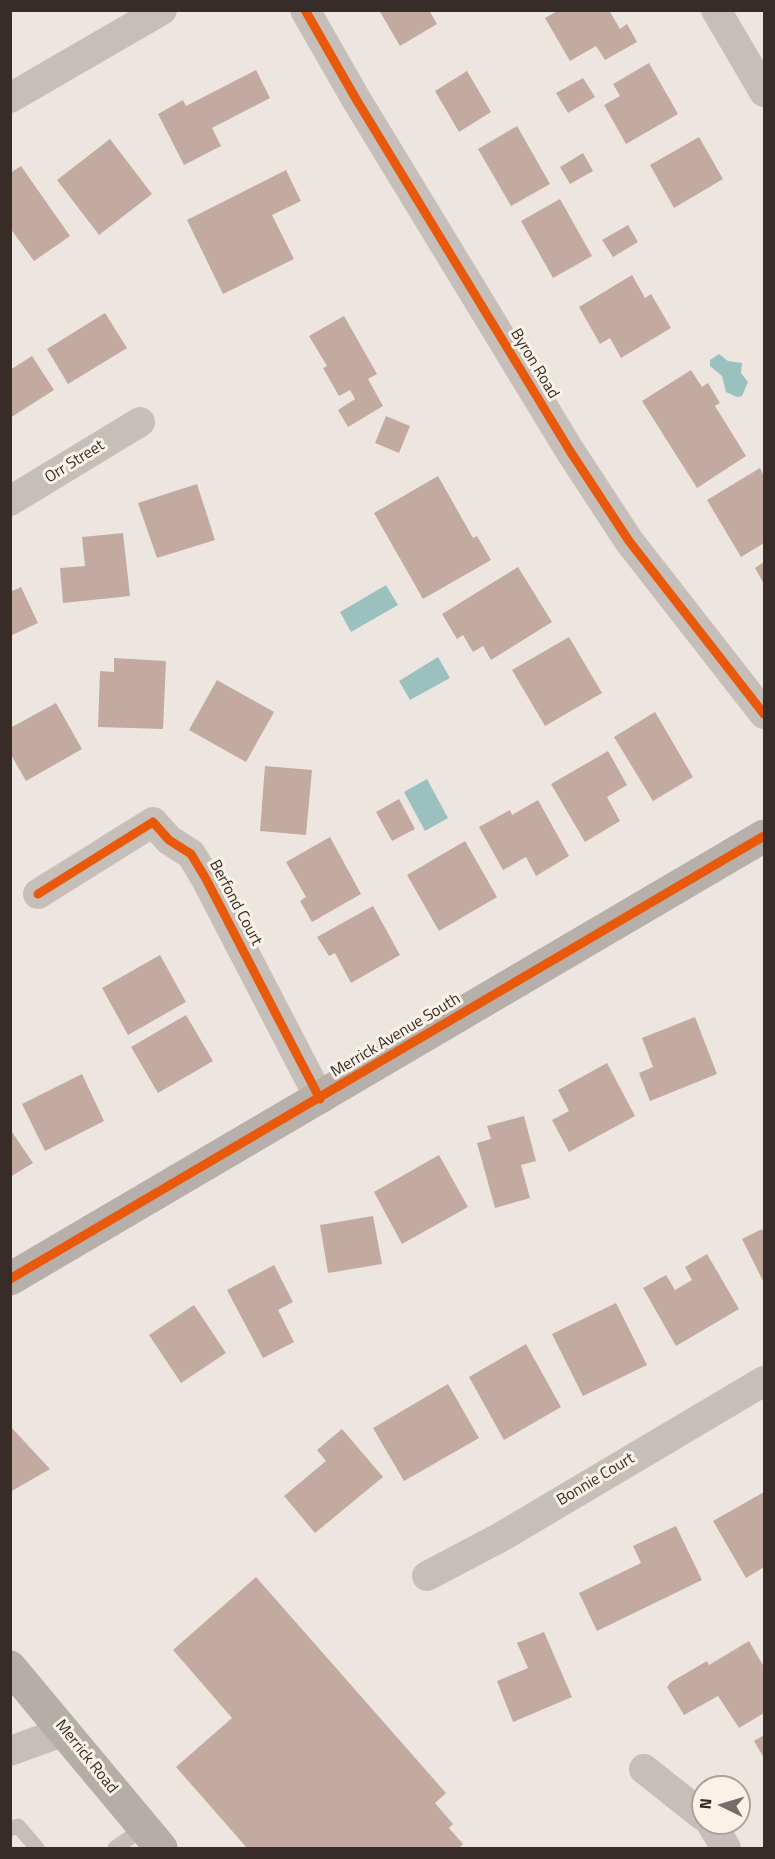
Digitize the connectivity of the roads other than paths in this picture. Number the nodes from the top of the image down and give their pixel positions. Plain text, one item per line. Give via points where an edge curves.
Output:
1 (162, 10) edge
2 (305, 10) edge
3 (716, 10) edge
4 (765, 92) edge
5 (10, 98) edge
6 (140, 422) dead end
7 (10, 501) edge
8 (765, 714) edge
9 (765, 836) edge
10 (38, 894) dead end
11 (320, 1099) junction
12 (10, 1279) edge
13 (765, 1381) edge
14 (427, 1576) dead end
15 (10, 1667) edge
16 (65, 1731) junction
17 (10, 1751) edge
18 (644, 1769) dead end
19 (691, 1806) edge
20 (10, 1829) edge
21 (718, 1835) edge
22 (152, 1838) edge
23 (38, 1848) edge
24 (115, 1848) edge
25 (726, 1848) edge

1 - 5 street
2 - 8 street, Byron Road via 582,469 630,541
3 - 4 street
6 - 7 street, Orr Street
9 - 11 street, Merrick Avenue South
10 - 11 street, Berfond Court via 153,822 169,840 190,854 207,879
11 - 12 street, Merrick Avenue South
13 - 14 street, Bonnie Court via 501,1537
15 - 16 main road, Merrick Road
16 - 17 street
16 - 22 main road, Merrick Road
18 - 19 street
20 - 23 lane via 18,1826
21 - 25 street
22 - 24 lane

